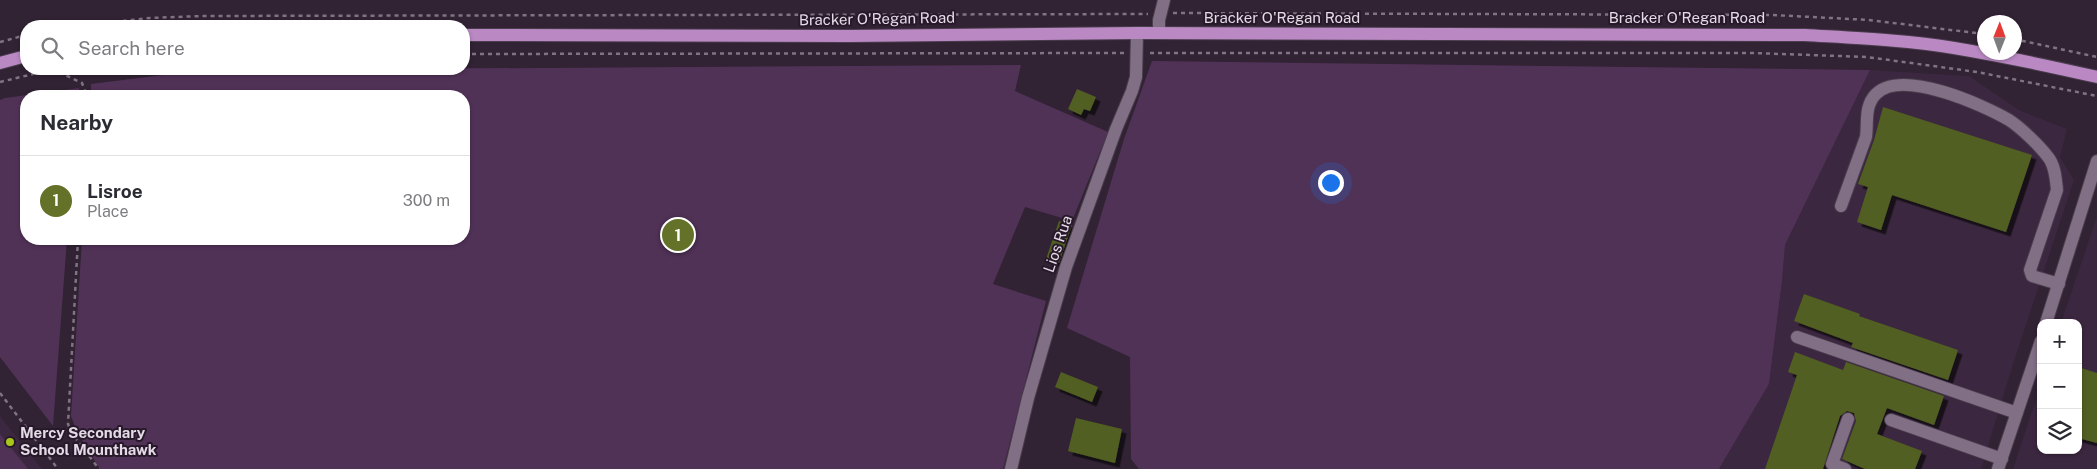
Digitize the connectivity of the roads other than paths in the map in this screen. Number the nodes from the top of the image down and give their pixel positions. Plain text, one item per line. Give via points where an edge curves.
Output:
1 (1164, 0) edge
2 (1137, 32) junction
3 (1159, 33) junction
4 (470, 35) edge
5 (20, 58) edge
6 (0, 63) edge
7 (2097, 76) edge
8 (2097, 161) edge
9 (1841, 206) dead end
10 (2058, 284) junction
11 (2047, 319) edge
12 (1797, 337) dead end
13 (2037, 353) edge
14 (2017, 413) junction
15 (1848, 420) dead end
16 (1891, 420) dead end
17 (2000, 464) edge
18 (1831, 467) edge
19 (1011, 469) edge
20 (1845, 469) edge

1 - 3 street
2 - 3 main road, Bracker O'Regan Road
2 - 4 main road, Bracker O'Regan Road via 850,36
2 - 19 street, Lios Rua via 1136,77 1132,91 1066,268
3 - 7 main road, Bracker O'Regan Road via 1805,35 1952,48
5 - 6 main road
8 - 10 street
9 - 10 street via 1866,137 1865,116 1876,94 1893,85 1941,91 2011,121 2050,158 2057,190 2030,270 2032,276
10 - 11 street
12 - 14 street
13 - 14 street
14 - 17 street
15 - 18 street
16 - 17 street
18 - 20 street

